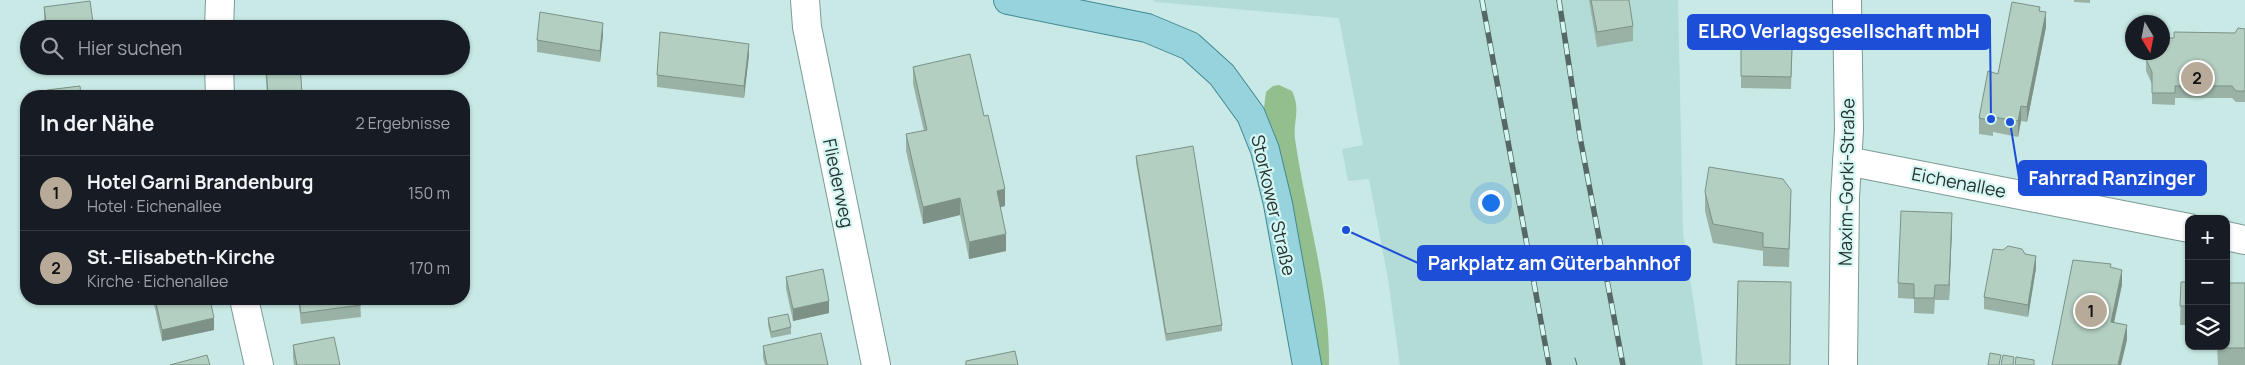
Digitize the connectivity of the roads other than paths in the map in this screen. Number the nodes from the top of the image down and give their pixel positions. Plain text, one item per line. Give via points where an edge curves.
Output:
1 (220, 0) edge
2 (805, 0) edge
3 (1008, 0) edge
4 (1847, 0) edge
5 (1098, 9) edge
6 (219, 20) edge
7 (219, 75) edge
8 (220, 90) edge
9 (1847, 162) junction
10 (2185, 227) edge
11 (2230, 237) edge
12 (2245, 240) edge
13 (245, 305) edge
14 (259, 365) edge
15 (876, 365) edge
16 (1307, 365) edge
17 (1843, 365) edge

1 - 6 street
2 - 15 street, Fliederweg via 807,27
3 - 5 main road, Storkower Straße
4 - 9 street, Maxim-Gorki-Straße
5 - 16 main road, Storkower Straße via 1190,46 1222,75 1251,115 1265,150 1278,204
7 - 8 street
9 - 10 street, Eichenallee
9 - 17 street, Maxim-Gorki-Straße
11 - 12 street
13 - 14 street

